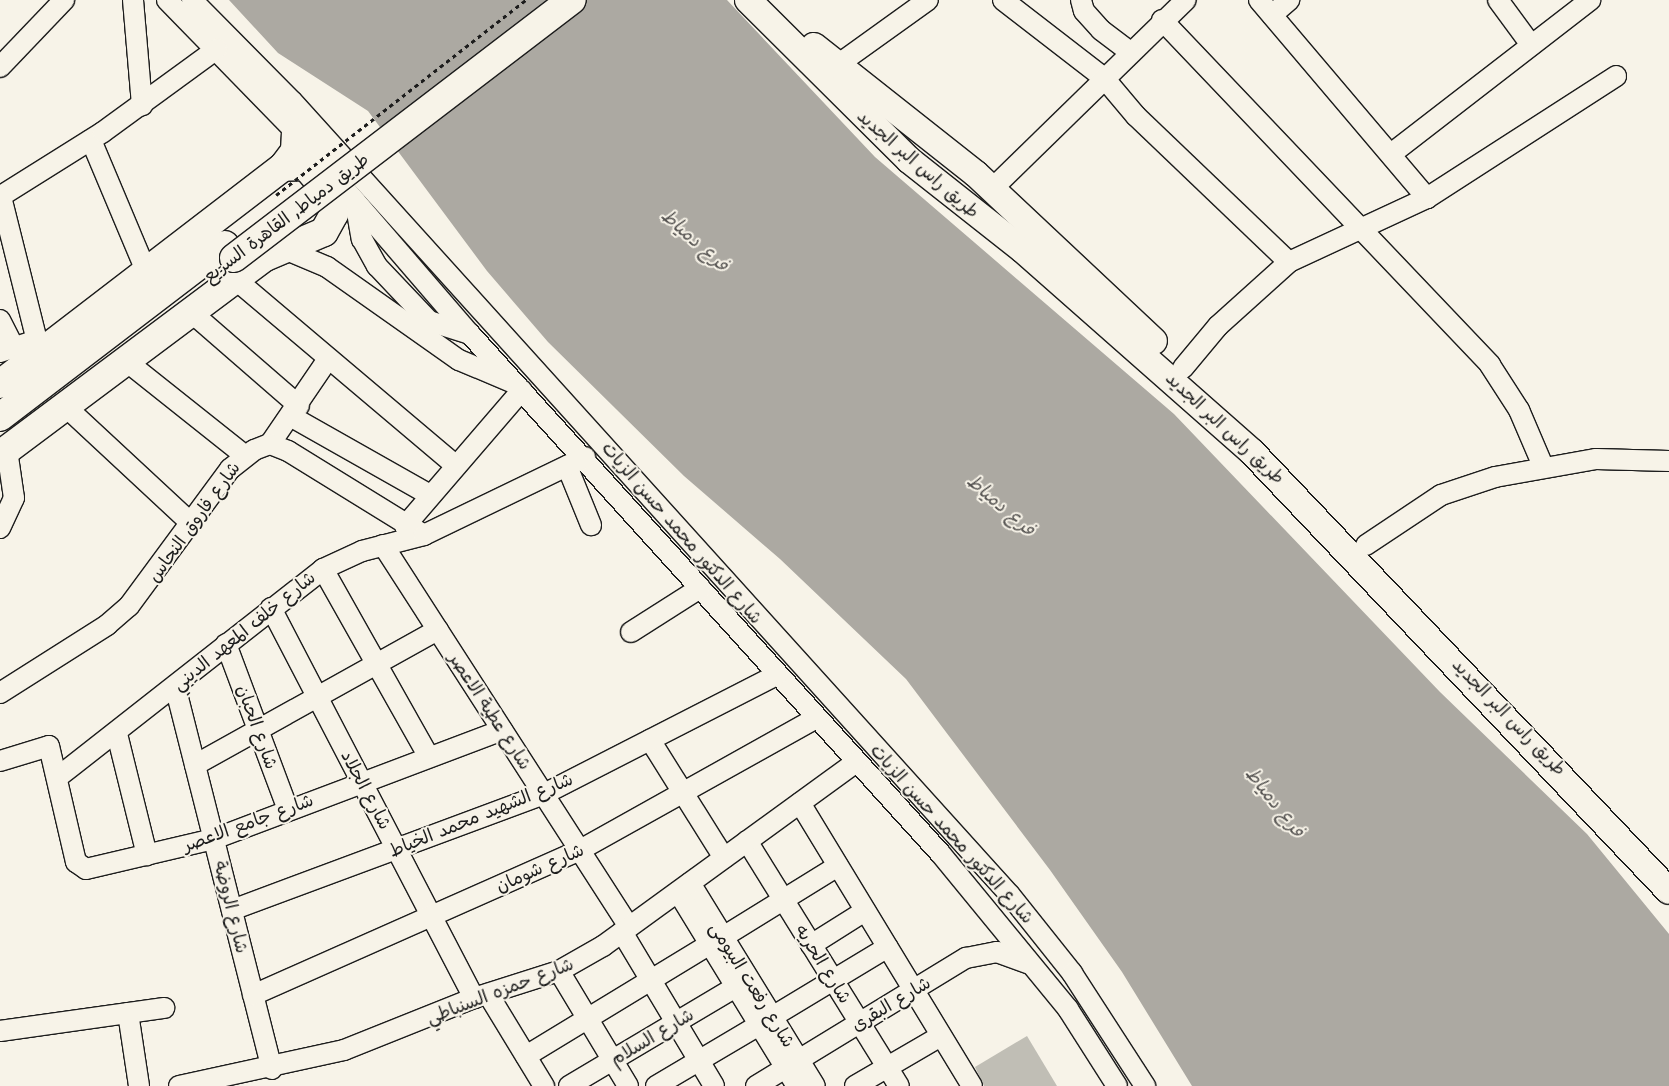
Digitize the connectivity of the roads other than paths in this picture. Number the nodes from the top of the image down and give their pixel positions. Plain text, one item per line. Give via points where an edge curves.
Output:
1 (64, 0) edge
2 (133, 0) edge
3 (168, 0) edge
4 (192, 0) edge
5 (544, 0) edge
6 (572, 0) edge
7 (748, 0) edge
8 (770, 0) edge
9 (929, 0) edge
10 (1081, 0) edge
11 (1186, 0) edge
12 (1259, 0) edge
13 (1289, 0) edge
14 (1498, 0) edge
15 (1590, 0) edge
16 (1011, 2) edge
17 (1272, 15) junction
18 (1162, 20) junction
19 (1531, 45) junction
20 (217, 49) junction
21 (1130, 52) junction
22 (836, 66) junction
23 (0, 67) edge
24 (1616, 76) dead end
25 (1104, 78) junction
26 (142, 106) junction
27 (296, 132) junction
28 (924, 134) junction
29 (91, 140) junction
30 (1391, 154) junction
31 (909, 160) junction
32 (283, 167) junction
33 (991, 190) junction
34 (0, 195) edge
35 (1427, 198) junction
36 (355, 199) junction
37 (1360, 231) junction
38 (282, 248) junction
39 (231, 261) junction
40 (1289, 262) junction
41 (146, 271) junction
42 (191, 312) junction
43 (0, 320) edge
44 (470, 334) junction
45 (39, 347) junction
46 (7, 349) edge
47 (328, 359) junction
48 (126, 361) junction
49 (1183, 368) junction
50 (0, 384) edge
51 (520, 387) junction
52 (65, 406) junction
53 (295, 412) junction
54 (0, 417) edge
55 (270, 444) junction
56 (2, 447) edge
57 (244, 455) junction
58 (1669, 460) edge
59 (576, 461) junction
60 (455, 465) junction
61 (1543, 466) junction
62 (430, 495) junction
63 (191, 523) junction
64 (590, 525) dead end
65 (405, 526) junction
66 (0, 528) edge
67 (424, 535) junction
68 (383, 545) junction
69 (1366, 545) junction
70 (323, 569) junction
71 (700, 588) junction
72 (271, 608) junction
73 (438, 630) junction
74 (632, 632) dead end
75 (226, 644) junction
76 (377, 664) junction
77 (777, 675) junction
78 (176, 686) junction
79 (0, 693) edge
80 (317, 697) junction
81 (816, 718) junction
82 (258, 730) junction
83 (502, 730) junction
84 (117, 734) junction
85 (650, 740) junction
86 (428, 755) junction
87 (0, 761) edge
88 (856, 762) junction
89 (195, 765) junction
90 (58, 777) junction
91 (360, 781) junction
92 (683, 793) junction
93 (544, 794) junction
94 (800, 803) junction
95 (288, 810) junction
96 (214, 839) junction
97 (747, 841) junction
98 (397, 849) junction
99 (580, 850) junction
100 (147, 855) junction
101 (724, 858) junction
102 (838, 866) junction
103 (1669, 870) edge
104 (994, 876) junction
105 (684, 887) junction
106 (1669, 890) edge
107 (974, 898) junction
108 (783, 900) junction
109 (232, 910) junction
110 (865, 910) junction
111 (1026, 914) junction
112 (431, 916) junction
113 (626, 929) junction
114 (1004, 934) junction
115 (716, 940) junction
116 (811, 944) junction
117 (888, 948) junction
118 (1031, 965) junction
119 (559, 971) junction
120 (650, 980) junction
121 (833, 980) junction
122 (736, 987) junction
123 (914, 990) junction
124 (253, 995) junction
125 (481, 996) junction
126 (164, 1008) dead end
127 (128, 1013) junction
128 (588, 1018) junction
129 (766, 1021) junction
130 (676, 1023) junction
131 (860, 1023) junction
132 (0, 1031) edge
133 (942, 1036) junction
134 (526, 1056) junction
135 (613, 1060) junction
136 (699, 1060) junction
137 (792, 1064) junction
138 (887, 1067) junction
139 (272, 1069) junction
140 (221, 1083) edge
141 (964, 1083) edge
142 (189, 1085) edge
143 (139, 1086) edge
144 (544, 1086) edge
145 (568, 1086) edge
146 (628, 1086) edge
147 (656, 1086) edge
148 (714, 1086) edge
149 (756, 1086) edge
150 (796, 1086) edge
151 (815, 1086) edge
152 (855, 1086) edge
153 (899, 1086) edge
154 (1117, 1086) edge
155 (1145, 1086) edge

1 - 23 street
2 - 26 street
3 - 20 street, شارع الدكتور محمد حسن الزيات
4 - 104 street, شارع الدكتور محمد حسن الزيات via 292,101 829,700
5 - 39 highway, طريق دمياط, القاهرة السريع
6 - 39 highway, طريق دمياط, القاهرة السريع, bridge
7 - 31 main road, طريق راس البر الجديد
8 - 22 main road, طريق راس البر الجديد
9 - 22 street
10 - 21 street via 1084,12
11 - 18 street
12 - 17 street
13 - 17 street
14 - 19 street
15 - 19 street
16 - 25 street
17 - 30 street
18 - 21 street
18 - 37 street
19 - 30 street
20 - 26 street
20 - 27 street, شارع الدكتور محمد حسن الزيات
21 - 25 street
22 - 28 main road, طريق راس البر الجديد
24 - 35 street
25 - 33 street
25 - 40 street via 1136,116
26 - 29 street
27 - 32 highway via 295,151
27 - 36 street, شارع الدكتور محمد حسن الزيات
28 - 31 main road via 927,153
28 - 33 main road, طريق راس البر الجديد
29 - 34 street
29 - 41 street
30 - 35 street
31 - 106 main road, طريق راس البر الجديد via 1023,250 1252,452 1377,578
32 - 38 highway via 294,163 309,168 330,194 334,207 324,232
32 - 41 highway
33 - 49 main road, طريق راس البر الجديد
34 - 45 street
35 - 37 street
36 - 44 street, شارع الدكتور محمد حسن الزيات
36 - 44 street via 362,240 377,266 429,321
37 - 40 street
37 - 61 street via 1490,365 1519,410
38 - 39 highway
38 - 51 street via 327,267 459,360
39 - 42 highway
39 - 47 street
39 - 54 highway, طريق دمياط, القاهرة السريع
39 - 56 highway, طريق دمياط, القاهرة السريع
40 - 49 street via 1218,326
41 - 45 highway
42 - 48 highway
42 - 53 street
43 - 46 street
44 - 51 street, شارع الدكتور محمد حسن الزيات
45 - 46 street
45 - 50 highway
47 - 53 street
47 - 60 street
48 - 52 highway
48 - 57 street
49 - 69 main road, طريق راس البر الجديد
51 - 59 street, شارع الدكتور محمد حسن الزيات
51 - 60 street
52 - 56 highway
52 - 63 street
53 - 55 street
53 - 62 street
55 - 57 street, شارع فاروق النحاس
55 - 65 street via 310,464
56 - 66 street via 14,498
57 - 63 street, شارع فاروق النحاس
58 - 61 street via 1596,459
59 - 64 street
59 - 67 street, شارع خلف المعهد الديني
59 - 71 street, شارع الدكتور محمد حسن الزيات
60 - 62 street
61 - 69 street via 1441,495
62 - 65 street
63 - 79 street, شارع فاروق النحاس via 129,606 107,625
65 - 67 street
67 - 68 street, شارع خلف المعهد الديني
68 - 70 street, شارع خلف المعهد الديني
68 - 73 street, شارع عطية الاعصر
69 - 103 main road, طريق راس البر الجديد
70 - 72 street, شارع خلف المعهد الديني
70 - 76 street
71 - 74 street
71 - 77 street, شارع الدكتور محمد حسن الزيات
72 - 75 street, شارع خلف المعهد الديني
72 - 80 street, شارع الجلاد
73 - 76 street
73 - 83 street, شارع عطية الاعصر
75 - 78 street, شارع خلف المعهد الديني
75 - 82 street, شارع الحبان
76 - 80 street
76 - 86 street
77 - 81 street, شارع الدكتور محمد حسن الزيات
77 - 85 street, شارع الشهيد محمد الخياط
78 - 84 street, شارع خلف المعهد الديني
78 - 89 street, شارع الروضة
80 - 82 street
80 - 91 street, شارع الجلاد
81 - 88 street, شارع الدكتور محمد حسن الزيات
81 - 92 street, شارع شومان
82 - 89 street
82 - 95 street, شارع الحبان
83 - 86 street, شارع جامع الاعصر
83 - 93 street, شارع عطية الاعصر
84 - 90 street, شارع خلف المعهد الديني
84 - 100 street
85 - 92 street
85 - 93 street, شارع الشهيد محمد الخياط
86 - 91 street, شارع جامع الاعصر
87 - 90 street, شارع جامع الاعصر via 49,746
88 - 94 street, شارع حمزه السنباطي
88 - 107 street, شارع الدكتور محمد حسن الزيات via 940,853
89 - 96 street, شارع الروضة
90 - 100 street, شارع جامع الاعصر via 78,866 86,869
91 - 95 street, شارع جامع الاعصر
91 - 98 street, شارع الجلاد
92 - 99 street, شارع شومان
92 - 101 street
93 - 98 street, شارع الشهيد محمد الخياط
93 - 99 street, شارع عطية الاعصر
94 - 97 street, شارع حمزه السنباطي
94 - 102 street
95 - 96 street, شارع جامع الاعصر
96 - 100 street, شارع جامع الاعصر
96 - 109 street, شارع الروضة
97 - 101 street, شارع حمزه السنباطي
97 - 108 street, شارع الحريه
98 - 109 street, شارع الشهيد محمد الخياط
98 - 112 street, شارع الجلاد
99 - 112 street, شارع شومان
99 - 113 street, شارع عطية الاعصر
101 - 105 street, شارع حمزه السنباطي
102 - 108 street
102 - 110 street
104 - 107 street via 989,892
104 - 111 street, شارع الدكتور محمد حسن الزيات
105 - 113 street, شارع حمزه السنباطي
105 - 115 street, شارع رفعت البيومى
107 - 114 street, شارع الدكتور محمد حسن الزيات
108 - 115 street
108 - 116 street, شارع الحريه
109 - 124 street, شارع الروضة
110 - 116 street
110 - 117 street
111 - 114 street via 1010,919
111 - 155 street, شارع الدكتور محمد حسن الزيات via 1086,994
112 - 124 street, شارع شومان
112 - 125 street, شارع الجلاد
113 - 119 street, شارع حمزه السنباطي
113 - 120 street, شارع عطية الاعصر
114 - 118 street, شارع الدكتور محمد حسن الزيات
115 - 120 street
115 - 122 street, شارع رفعت البيومى
115 - 129 street, شارع رفعت البيومى
116 - 121 street, شارع الحريه
117 - 121 street
117 - 123 street
118 - 123 street, شارع البقرى via 1009,954 978,954
118 - 154 street, شارع الدكتور محمد حسن الزيات via 1076,1021
119 - 125 street, شارع حمزه السنباطي
119 - 128 street
120 - 128 street
120 - 130 street, شارع عطية الاعصر
121 - 129 street
121 - 131 street, شارع الحريه
122 - 129 street, شارع رفعت البيومى
122 - 130 street, شارع السلام
123 - 131 street, شارع البقرى
123 - 133 street
124 - 139 street, شارع الروضة
125 - 134 street, شارع الجلاد
125 - 139 street, شارع حمزه السنباطي via 370,1041
126 - 127 street
127 - 132 street
127 - 143 street
128 - 134 street
128 - 135 street
129 - 136 street
129 - 137 street, شارع رفعت البيومى
130 - 135 street, شارع السلام
130 - 136 street, شارع عطية الاعصر
131 - 137 street, شارع البقرى
131 - 138 street, شارع الحريه
133 - 138 street
133 - 141 street
134 - 144 street, شارع الجلاد
135 - 145 street, شارع السلام
135 - 146 street
136 - 147 street
136 - 148 street, شارع عطية الاعصر
137 - 149 street, شارع البقرى
137 - 150 street, شارع رفعت البيومى
137 - 151 street, شارع رفعت البيومى
138 - 152 street
138 - 153 street, شارع الحريه
139 - 140 street, شارع حمزه السنباطي
140 - 142 street, شارع حمزه السنباطي

